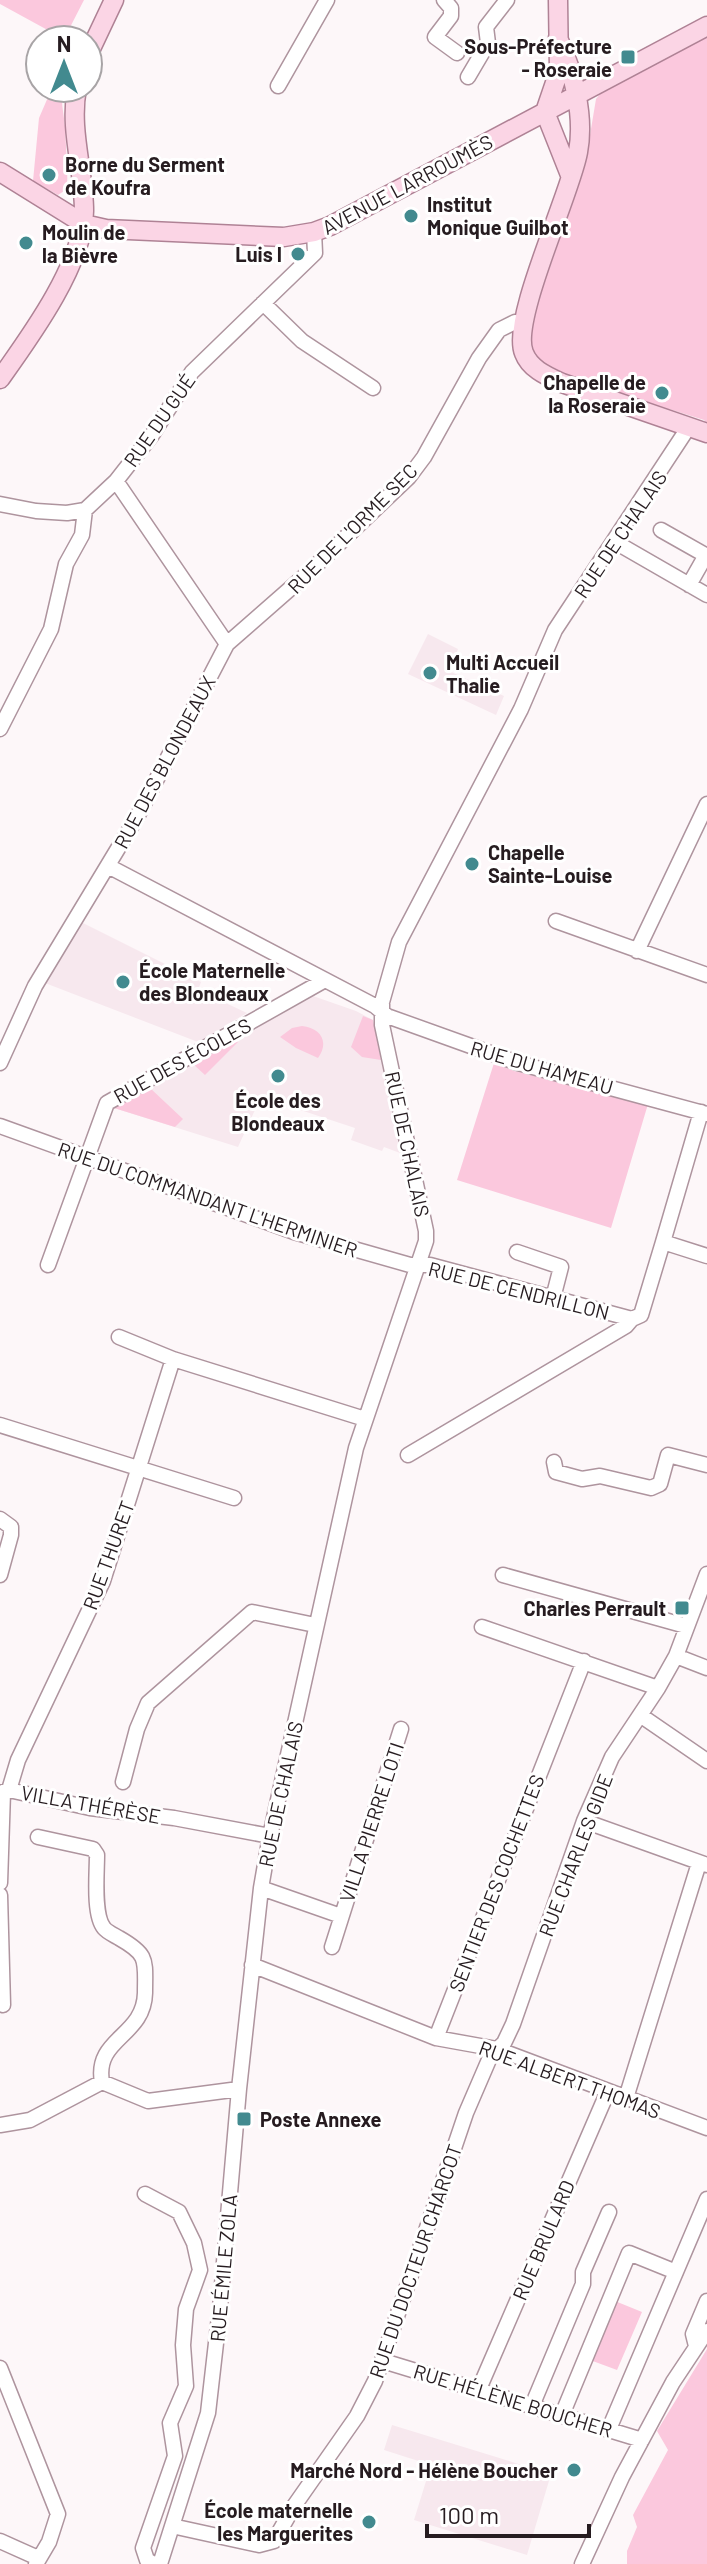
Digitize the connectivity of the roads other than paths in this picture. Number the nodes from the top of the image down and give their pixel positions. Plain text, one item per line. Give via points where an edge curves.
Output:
1 (114, 0) edge
2 (327, 0) edge
3 (444, 0) edge
4 (507, 0) edge
5 (558, 0) edge
6 (103, 24) edge
7 (707, 26) edge
8 (457, 53) dead end
9 (564, 66) junction
10 (468, 77) dead end
11 (607, 79) junction
12 (278, 86) dead end
13 (575, 96) junction
14 (76, 104) edge
15 (551, 109) junction
16 (578, 154) junction
17 (0, 172) edge
18 (570, 175) junction
19 (81, 185) junction
20 (51, 204) junction
21 (84, 224) junction
22 (314, 232) junction
23 (536, 279) junction
24 (263, 303) junction
25 (515, 322) junction
26 (0, 379) edge
27 (562, 383) junction
28 (373, 388) dead end
29 (688, 428) junction
30 (707, 433) edge
31 (116, 481) junction
32 (0, 504) edge
33 (85, 510) junction
34 (661, 530) dead end
35 (615, 542) junction
36 (706, 556) edge
37 (689, 585) junction
38 (707, 595) edge
39 (227, 644) junction
40 (0, 729) edge
41 (707, 804) edge
42 (108, 866) junction
43 (556, 921) dead end
44 (637, 951) junction
45 (707, 975) edge
46 (325, 980) junction
47 (380, 1011) junction
48 (0, 1063) edge
49 (704, 1113) edge
50 (0, 1126) edge
51 (86, 1158) junction
52 (663, 1242) junction
53 (517, 1252) dead end
54 (707, 1256) edge
55 (48, 1265) dead end
56 (418, 1265) junction
57 (553, 1298) junction
58 (632, 1319) junction
59 (119, 1337) dead end
60 (173, 1359) junction
61 (365, 1419) junction
62 (0, 1425) edge
63 (408, 1455) dead end
64 (554, 1462) dead end
65 (707, 1465) edge
66 (137, 1470) junction
67 (234, 1498) dead end
68 (0, 1519) edge
69 (0, 1575) edge
70 (503, 1575) dead end
71 (706, 1578) edge
72 (315, 1625) junction
73 (686, 1626) junction
74 (482, 1627) dead end
75 (676, 1656) junction
76 (584, 1661) junction
77 (707, 1668) edge
78 (658, 1688) junction
79 (640, 1715) junction
80 (401, 1729) dead end
81 (707, 1761) edge
82 (123, 1782) dead end
83 (9, 1790) junction
84 (584, 1821) junction
85 (270, 1836) junction
86 (38, 1837) dead end
87 (703, 1864) edge
88 (0, 1883) edge
89 (261, 1888) junction
90 (0, 1895) edge
91 (341, 1916) junction
92 (332, 1947) dead end
93 (252, 1965) junction
94 (3, 2005) dead end
95 (436, 2038) junction
96 (497, 2049) junction
97 (102, 2082) junction
98 (239, 2089) junction
99 (608, 2091) junction
100 (626, 2098) junction
101 (0, 2125) edge
102 (707, 2128) edge
103 (145, 2194) dead end
104 (707, 2199) edge
105 (609, 2212) dead end
106 (676, 2272) junction
107 (707, 2301) edge
108 (707, 2331) edge
109 (696, 2346) junction
110 (383, 2361) junction
111 (0, 2368) edge
112 (479, 2389) junction
113 (532, 2406) junction
114 (562, 2415) junction
115 (609, 2429) junction
116 (642, 2440) junction
117 (172, 2526) junction
118 (0, 2541) edge
119 (37, 2561) edge
120 (154, 2564) edge
121 (160, 2564) edge
122 (582, 2564) edge

1 - 6 main road
2 - 12 street
3 - 8 street via 451,16 435,37
4 - 10 street via 486,27 488,43
5 - 9 main road
7 - 11 main road, AVENUE LARROUMÈS
9 - 11 main road
9 - 13 main road via 563,86
9 - 15 main road
11 - 13 main road, AVENUE LARROUMÈS
13 - 15 main road, AVENUE LARROUMÈS
13 - 16 main road
14 - 19 main road
15 - 16 main road
15 - 18 main road
15 - 22 main road, AVENUE LARROUMÈS
16 - 18 main road
17 - 20 main road, AVENUE LARROUMÈS
18 - 23 main road
19 - 20 main road via 75,198
19 - 21 main road
20 - 21 main road, AVENUE LARROUMÈS
21 - 22 main road, AVENUE LARROUMÈS via 268,237
21 - 26 main road via 52,298
22 - 24 street, RUE DU GUÉ via 315,253
23 - 25 main road
23 - 27 main road via 521,340 524,354 542,374
24 - 28 street via 302,341
24 - 31 street, RUE DU GUÉ via 192,372
25 - 27 main road via 516,361 541,380
25 - 39 street, RUE DE L'ORME SEC via 499,330 479,358 409,477
27 - 29 main road
29 - 30 main road
29 - 35 street, RUE DE CHALAIS
31 - 33 street, RUE DU GUÉ
31 - 39 street
32 - 33 street via 36,511
33 - 40 street via 51,629
34 - 36 street
35 - 37 street
35 - 47 street, RUE DE CHALAIS via 555,630 509,733 399,942
36 - 37 street
37 - 38 street
39 - 42 street, RUE DES BLONDEAUX
41 - 44 street
42 - 46 street, RUE DES BLONDEAUX
42 - 48 street via 35,986
43 - 44 street
44 - 45 street
46 - 47 street, RUE DES BLONDEAUX
46 - 51 street, RUE DES ÉCOLES via 107,1103
47 - 49 street, RUE DU HAMEAU via 518,1063
47 - 56 street, RUE DE CHALAIS via 426,1231
49 - 52 street, RUE DE CENDRILLON
50 - 51 street, RUE DU COMMANDANT L'HERMINIER
51 - 55 street, RUE DES ÉCOLES
51 - 56 street, RUE DU COMMANDANT L'HERMINIER via 294,1232
52 - 54 street
52 - 58 street, RUE DE CENDRILLON via 641,1315
53 - 57 street via 561,1267
56 - 57 street, RUE DE CENDRILLON
56 - 61 street, RUE DE CHALAIS
57 - 58 street, RUE DE CENDRILLON
58 - 63 street
59 - 60 street
60 - 61 street
60 - 66 street, RUE THURET
61 - 72 street, RUE DE CHALAIS
62 - 66 street
64 - 65 street via 556,1472 582,1479 600,1476 651,1488 660,1484 668,1455
66 - 67 street
66 - 83 street, RUE THURET via 103,1581 18,1760
68 - 69 street via 11,1527 11,1535
70 - 73 street
71 - 73 street, RUE CHARLES GIDE
72 - 82 street via 252,1612 148,1703
72 - 85 street, RUE DE CHALAIS
73 - 75 street, RUE CHARLES GIDE
74 - 76 street
75 - 77 street
75 - 78 street, RUE CHARLES GIDE
76 - 78 street
76 - 95 street, SENTIER DES COCHETTES
78 - 79 street, RUE CHARLES GIDE
79 - 81 street
79 - 84 street, RUE CHARLES GIDE via 612,1757
80 - 91 street, VILLA PIERRE LOTI
83 - 85 street, VILLA THÉRÈSE
83 - 88 street, VILLA THÉRÈSE via 3,1792
84 - 87 street
84 - 96 street, RUE CHARLES GIDE via 513,2024
85 - 89 street, RUE DE CHALAIS
86 - 97 street via 93,1849 98,1918 104,1929 144,1956 142,2012 110,2046 100,2068
87 - 100 street
89 - 91 street, VILLA PIERRE LOTI
89 - 93 street, RUE DE CHALAIS
90 - 94 street
91 - 92 street, VILLA PIERRE LOTI
93 - 95 street, RUE ALBERT THOMAS
93 - 98 street, RUE ÉMILE ZOLA
95 - 96 street, RUE ALBERT THOMAS
96 - 99 street, RUE ALBERT THOMAS
96 - 110 street, RUE DU DOCTEUR CHARCOT via 466,2113
97 - 98 street via 148,2101
97 - 101 street via 30,2120
98 - 117 street, RUE ÉMILE ZOLA via 208,2413
99 - 100 street, RUE ALBERT THOMAS
99 - 112 street, RUE BRULARD
100 - 102 street, RUE ALBERT THOMAS
103 - 120 street via 179,2212 200,2270 186,2309 186,2386 170,2423 175,2456 143,2548
104 - 106 street
105 - 113 street
106 - 114 street via 629,2253
106 - 115 street
107 - 109 street via 693,2334
108 - 109 street
109 - 116 street
110 - 112 street, RUE HÉLÈNE BOUCHER
110 - 117 street, RUE DU DOCTEUR CHARCOT via 357,2416 274,2541 259,2545
111 - 119 street via 58,2514
112 - 113 street, RUE HÉLÈNE BOUCHER
113 - 114 street, RUE HÉLÈNE BOUCHER
114 - 115 street, RUE HÉLÈNE BOUCHER
115 - 116 street, RUE HÉLÈNE BOUCHER
116 - 122 street
117 - 121 street, RUE ÉMILE ZOLA
118 - 119 street

